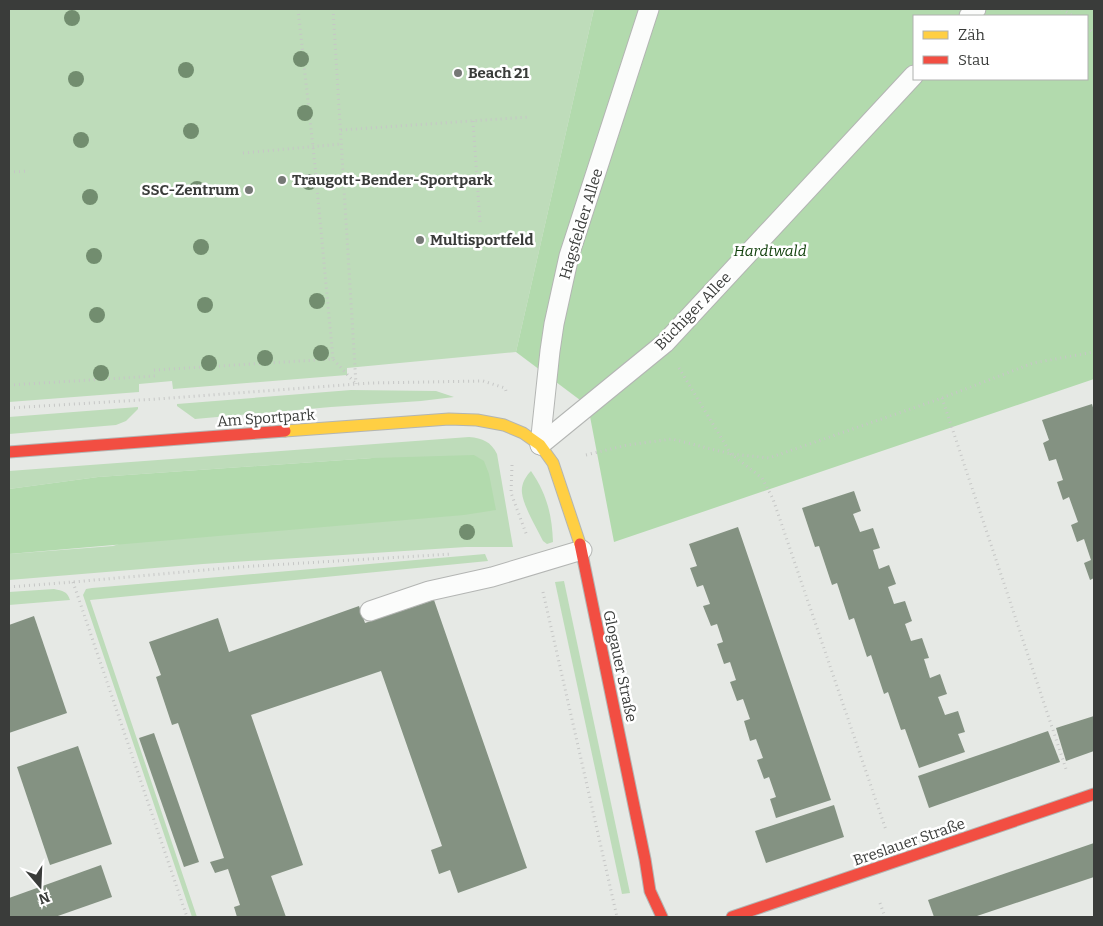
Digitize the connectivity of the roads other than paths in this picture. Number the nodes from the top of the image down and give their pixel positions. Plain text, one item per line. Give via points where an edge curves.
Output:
1 (649, 9) edge
2 (913, 76) edge
3 (523, 433) joint
4 (540, 445) junction
5 (9, 452) edge
6 (582, 550) junction
7 (370, 611) dead end
8 (1094, 794) edge
9 (662, 917) edge
10 (732, 917) edge

1 - 4 lane, Hagsfelder Allee via 569,256 554,324
2 - 4 lane, Büchiger Allee via 664,343
3 - 4 street, Glogauer Straße
3 - 5 street, Am Sportpark via 504,425 449,419
4 - 6 street, Glogauer Straße via 553,463
6 - 7 lane via 492,577 429,591
6 - 9 street, Glogauer Straße via 650,891
8 - 10 street, Breslauer Straße

